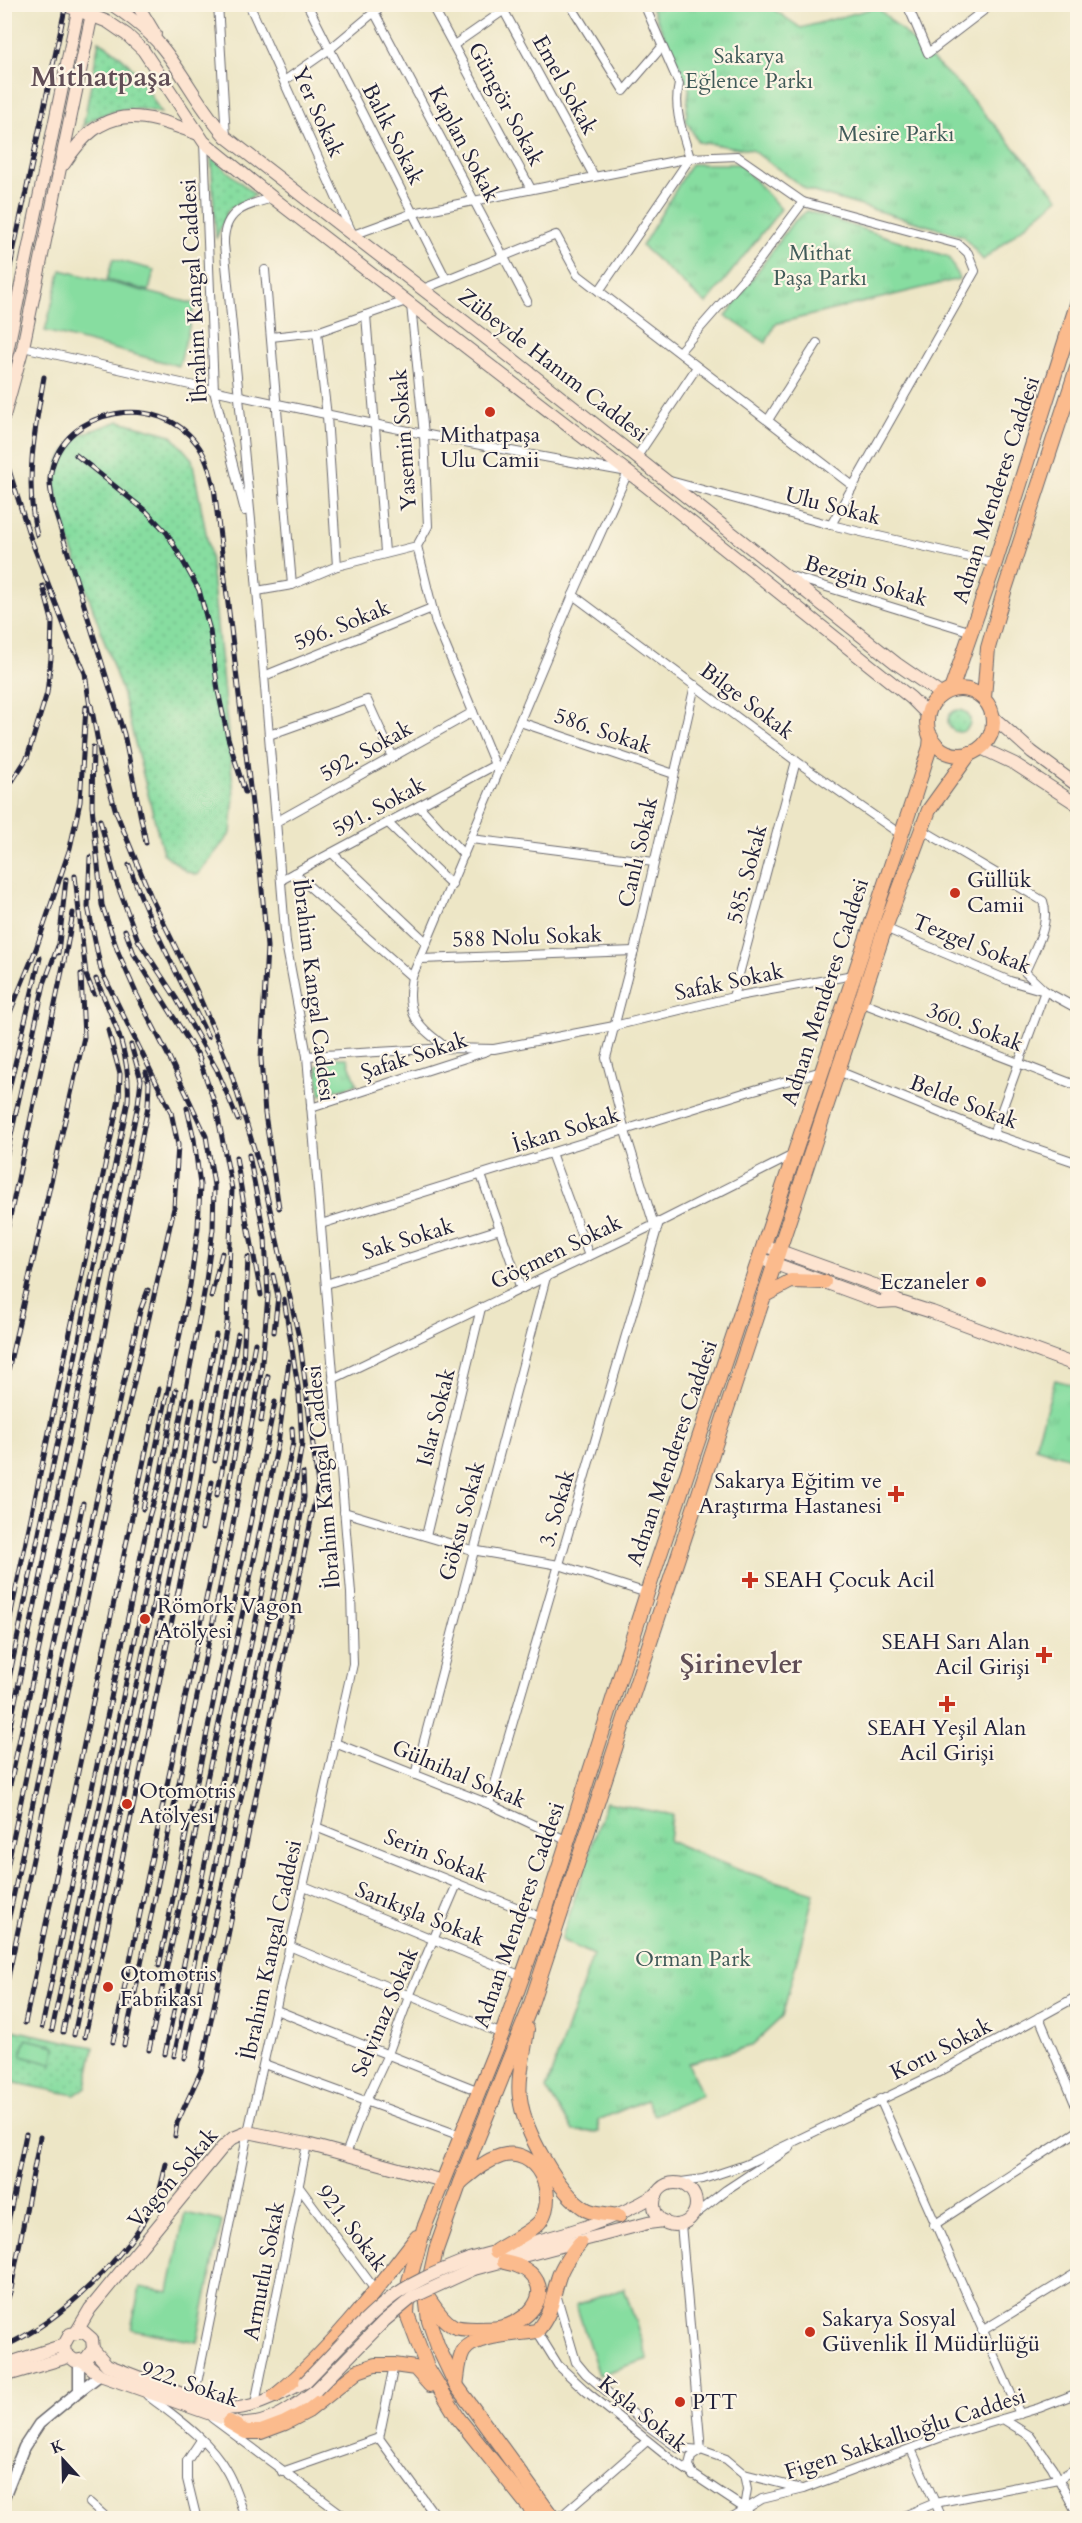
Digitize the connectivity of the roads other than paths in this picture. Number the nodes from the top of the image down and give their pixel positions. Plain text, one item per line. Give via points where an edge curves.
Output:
1 (62, 4) edge
2 (111, 4) edge
3 (137, 4) edge
4 (249, 4) edge
5 (307, 4) edge
6 (384, 4) edge
7 (431, 4) edge
8 (513, 4) edge
9 (570, 4) edge
10 (644, 4) edge
11 (918, 4) edge
12 (992, 4) edge
13 (218, 5) edge
14 (79, 8) edge
15 (908, 8) edge
16 (372, 9) edge
17 (93, 10) edge
18 (504, 11) junction
19 (454, 45) junction
20 (161, 46) junction
21 (661, 48) junction
22 (330, 49) junction
23 (284, 81) junction
24 (226, 137) junction
25 (201, 138) junction
26 (690, 158) junction
27 (60, 170) junction
28 (594, 176) junction
29 (531, 189) junction
30 (273, 198) junction
31 (473, 201) junction
32 (803, 202) junction
33 (413, 213) junction
34 (353, 235) junction
35 (504, 256) junction
36 (266, 270) dead end
37 (446, 279) junction
38 (423, 289) junction
39 (599, 291) junction
40 (527, 300) dead end
41 (1077, 301) edge
42 (409, 303) junction
43 (366, 315) junction
44 (317, 332) junction
45 (272, 337) junction
46 (818, 343) dead end
47 (24, 347) junction
48 (679, 352) junction
49 (1077, 365) edge
50 (4, 366) edge
51 (698, 367) junction
52 (214, 391) junction
53 (237, 397) junction
54 (277, 405) junction
55 (4, 416) edge
56 (327, 416) junction
57 (768, 420) junction
58 (376, 426) junction
59 (424, 435) junction
60 (636, 458) junction
61 (628, 472) junction
62 (663, 479) junction
63 (854, 486) junction
64 (831, 525) junction
65 (253, 541) junction
66 (417, 546) junction
67 (385, 552) junction
68 (995, 563) junction
69 (337, 566) junction
70 (784, 574) junction
71 (292, 585) junction
72 (257, 591) junction
73 (573, 595) junction
74 (432, 608) junction
75 (972, 632) junction
76 (264, 676) junction
77 (695, 685) junction
78 (946, 692) junction
79 (984, 699) junction
80 (473, 712) junction
81 (928, 715) junction
82 (993, 717) junction
83 (519, 722) junction
84 (269, 735) junction
85 (931, 736) junction
86 (975, 750) junction
87 (393, 757) junction
88 (796, 761) junction
89 (496, 769) junction
90 (674, 774) junction
91 (1077, 786) edge
92 (1077, 805) edge
93 (419, 806) junction
94 (276, 822) junction
95 (388, 823) junction
96 (921, 829) junction
97 (900, 834) junction
98 (471, 839) junction
99 (332, 853) junction
100 (464, 855) junction
101 (654, 862) junction
102 (294, 873) junction
103 (281, 880) junction
104 (452, 885) junction
105 (885, 928) junction
106 (427, 943) junction
107 (634, 951) junction
108 (421, 958) junction
109 (853, 975) junction
110 (412, 977) junction
111 (1045, 991) junction
112 (733, 998) junction
113 (860, 1002) junction
114 (1077, 1009) edge
115 (614, 1026) junction
116 (447, 1048) junction
117 (494, 1049) junction
118 (307, 1056) junction
119 (1019, 1063) junction
120 (822, 1071) junction
121 (838, 1071) junction
122 (1077, 1086) edge
123 (311, 1108) junction
124 (625, 1131) junction
125 (993, 1134) junction
126 (551, 1153) junction
127 (794, 1155) junction
128 (1077, 1163) edge
129 (482, 1175) junction
130 (790, 1216) junction
131 (321, 1224) junction
132 (656, 1224) junction
133 (500, 1229) junction
134 (761, 1252) junction
135 (589, 1256) junction
136 (777, 1257) junction
137 (812, 1262) junction
138 (546, 1277) junction
139 (824, 1282) junction
140 (326, 1284) junction
141 (521, 1289) junction
142 (765, 1295) junction
143 (897, 1300) junction
144 (481, 1308) junction
145 (1077, 1366) edge
146 (333, 1379) junction
147 (344, 1512) junction
148 (426, 1536) junction
149 (472, 1550) junction
150 (559, 1565) junction
151 (647, 1593) junction
152 (335, 1743) junction
153 (415, 1775) junction
154 (489, 1804) junction
155 (316, 1827) junction
156 (568, 1841) junction
157 (457, 1884) junction
158 (304, 1886) junction
159 (543, 1918) junction
160 (435, 1938) junction
161 (290, 1946) junction
162 (522, 1976) junction
163 (410, 1994) junction
164 (1077, 1996) edge
165 (276, 2010) junction
166 (529, 2010) junction
167 (1039, 2017) junction
168 (502, 2034) junction
169 (388, 2054) junction
170 (264, 2064) junction
171 (479, 2091) junction
172 (880, 2099) junction
173 (366, 2101) junction
174 (1077, 2111) edge
175 (819, 2130) junction
176 (1077, 2131) edge
177 (248, 2132) junction
178 (461, 2136) junction
179 (308, 2144) junction
180 (346, 2154) junction
181 (443, 2181) junction
182 (460, 2182) junction
183 (674, 2183) junction
184 (299, 2187) junction
185 (657, 2194) junction
186 (619, 2216) junction
187 (692, 2217) junction
188 (664, 2221) junction
189 (681, 2224) junction
190 (934, 2225) junction
191 (424, 2228) junction
192 (580, 2243) junction
193 (500, 2256) junction
194 (1077, 2271) edge
195 (376, 2291) junction
196 (555, 2292) junction
197 (426, 2295) junction
198 (77, 2331) junction
199 (537, 2331) junction
200 (982, 2331) junction
201 (93, 2349) junction
202 (73, 2356) junction
203 (4, 2365) edge
204 (394, 2365) junction
205 (100, 2375) junction
206 (4, 2376) edge
207 (456, 2385) junction
208 (311, 2386) junction
209 (140, 2389) junction
210 (79, 2391) junction
211 (1077, 2393) edge
212 (275, 2396) junction
213 (194, 2398) junction
214 (255, 2404) junction
215 (1020, 2414) junction
216 (208, 2415) junction
217 (458, 2418) junction
218 (1003, 2419) junction
219 (230, 2422) junction
220 (380, 2438) junction
221 (201, 2440) junction
222 (647, 2441) junction
223 (911, 2449) junction
224 (701, 2450) junction
225 (1077, 2467) edge
226 (282, 2472) junction
227 (744, 2474) junction
228 (693, 2476) junction
229 (1058, 2479) junction
230 (803, 2489) junction
231 (4, 2497) edge
232 (90, 2503) dead end
233 (935, 2503) junction
234 (744, 2508) junction
235 (1077, 2515) edge
236 (107, 2518) edge
237 (195, 2518) edge
238 (245, 2518) edge
239 (346, 2518) edge
240 (437, 2518) edge
241 (538, 2518) edge
242 (553, 2518) edge
243 (559, 2518) edge
244 (731, 2518) edge
245 (753, 2518) edge
246 (899, 2518) edge
247 (942, 2518) edge

1 - 14 main road, Zübeyde Hanım Caddesi
2 - 20 main road, Zübeyde Hanım Caddesi
3 - 20 main road, Zübeyde Hanım Caddesi
4 - 23 street, Yer Sokak
5 - 22 street, Balık Sokak
6 - 16 street
7 - 19 street, Güngör Sokak
8 - 18 street
9 - 21 street via 624,91
10 - 21 street
11 - 15 street
12 - 15 street via 928,54
13 - 24 street
14 - 17 main road, Zübeyde Hanım Caddesi
14 - 50 main road
16 - 22 street
16 - 31 street, Kaplan Sokak
17 - 25 main road, Zübeyde Hanım Caddesi via 143,50
17 - 27 main road
18 - 19 street
18 - 28 street, Emel Sokak
19 - 29 street, Güngör Sokak
20 - 24 main road, Zübeyde Hanım Caddesi via 209,119
21 - 26 street via 679,84 678,112
22 - 23 street
22 - 33 street, Balık Sokak
23 - 34 street, Yer Sokak
24 - 34 main road, Zübeyde Hanım Caddesi
25 - 27 main road, Zübeyde Hanım Caddesi via 143,116 118,117 78,142
25 - 30 main road, Zübeyde Hanım Caddesi
25 - 52 street, İbrahim Kangal Caddesi
26 - 28 street
26 - 32 street via 737,156
26 - 39 street
27 - 47 main road
28 - 29 street
29 - 31 street
30 - 42 main road, Zübeyde Hanım Caddesi
30 - 53 street, İbrahim Kangal Caddesi via 240,208 223,231
31 - 33 street
31 - 35 street, Kaplan Sokak
32 - 48 street via 758,262
32 - 63 street via 958,244 968,253 975,271
33 - 34 street
33 - 37 street, Balık Sokak
34 - 38 main road, Zübeyde Hanım Caddesi
35 - 37 street
35 - 39 street via 556,234 578,275
35 - 40 street, Kaplan Sokak
36 - 45 street
37 - 38 street
38 - 60 main road, Zübeyde Hanım Caddesi
39 - 48 street
41 - 68 main road, Adnan Menderes Caddesi
42 - 43 street
42 - 59 street, Yasemin Sokak
42 - 61 main road, Zübeyde Hanım Caddesi
43 - 44 street
43 - 58 street
44 - 45 street
44 - 56 street
45 - 54 street
46 - 57 street
47 - 52 street
47 - 55 main road
48 - 51 street
49 - 79 main road, Adnan Menderes Caddesi via 988,648
51 - 57 street
51 - 60 street
52 - 53 street
52 - 65 street, İbrahim Kangal Caddesi
53 - 54 street
53 - 65 street, İbrahim Kangal Caddesi
54 - 56 street
54 - 71 street
56 - 58 street
56 - 69 street
57 - 63 street
58 - 59 street
58 - 67 street
59 - 61 street
59 - 66 street, Yasemin Sokak via 428,526
60 - 62 main road, Zübeyde Hanım Caddesi
61 - 73 street
61 - 81 main road, Zübeyde Hanım Caddesi
62 - 64 street, Ulu Sokak
62 - 70 main road, Zübeyde Hanım Caddesi
63 - 64 street
64 - 68 street, Ulu Sokak
65 - 72 street, İbrahim Kangal Caddesi
66 - 67 street
66 - 74 street
67 - 69 street
68 - 75 main road, Adnan Menderes Caddesi
69 - 71 street
70 - 75 street, Bezgin Sokak
70 - 78 main road, Zübeyde Hanım Caddesi via 897,664
71 - 72 street
72 - 76 street, İbrahim Kangal Caddesi
73 - 77 street, Bilge Sokak
73 - 83 street
74 - 76 street, 596. Sokak
74 - 80 street
75 - 78 main road, Adnan Menderes Caddesi
76 - 84 street, İbrahim Kangal Caddesi
77 - 88 street, Bilge Sokak
77 - 90 street, Canlı Sokak
78 - 79 main road via 966,689
78 - 81 main road via 936,699
79 - 82 main road
80 - 87 street, 592. Sokak
80 - 89 street
81 - 85 main road
82 - 86 main road via 989,737
82 - 91 main road
83 - 89 street
83 - 90 street, 586. Sokak
84 - 87 street via 367,700
84 - 94 street, İbrahim Kangal Caddesi
85 - 86 main road via 941,749 952,754
85 - 97 main road, Adnan Menderes Caddesi
86 - 92 main road via 1015,765
86 - 96 main road, Adnan Menderes Caddesi via 943,788
87 - 94 street, 592. Sokak
88 - 97 street, Bilge Sokak
88 - 112 street, 585. Sokak
89 - 93 street, 591. Sokak
89 - 98 street
90 - 101 street, Canlı Sokak
93 - 95 street, 591. Sokak
93 - 100 street
94 - 103 street, İbrahim Kangal Caddesi
95 - 99 street, 591. Sokak
95 - 104 street
96 - 105 main road, Adnan Menderes Caddesi
96 - 111 street via 1043,901 1047,912 1025,972
97 - 109 main road, Adnan Menderes Caddesi
98 - 100 street
98 - 101 street
99 - 102 street, 591. Sokak
99 - 106 street
100 - 104 street
101 - 107 street, Canlı Sokak
102 - 103 street, 591. Sokak
102 - 110 street
103 - 118 street, İbrahim Kangal Caddesi via 286,943
104 - 106 street
105 - 111 street, Tezgel Sokak via 1010,981
105 - 113 main road, Adnan Menderes Caddesi
106 - 108 street
107 - 108 street, 588 Nolu Sokak
107 - 115 street, Canlı Sokak
108 - 110 street
109 - 112 street, Safak Sokak
109 - 120 main road, Adnan Menderes Caddesi
110 - 116 street via 408,995 412,1014 422,1029
111 - 114 street
111 - 119 street
112 - 115 street, Safak Sokak
113 - 119 street, 360. Sokak
113 - 121 main road, Adnan Menderes Caddesi
115 - 117 street, Şafak Sokak
115 - 124 street, Canlı Sokak via 606,1058
116 - 117 street, Şafak Sokak
116 - 118 street, Şafak Sokak
117 - 123 street, Şafak Sokak
118 - 123 street, İbrahim Kangal Caddesi
119 - 122 street, 360. Sokak
119 - 125 street
120 - 124 street, İskan Sokak
120 - 127 main road, Adnan Menderes Caddesi
121 - 125 street, Belde Sokak
121 - 130 main road, Adnan Menderes Caddesi
123 - 131 street, İbrahim Kangal Caddesi
124 - 126 street, İskan Sokak
124 - 132 street, Canlı Sokak
125 - 128 street, Belde Sokak
126 - 129 street, İskan Sokak
126 - 135 street
127 - 132 street, Göçmen Sokak
127 - 134 main road, Adnan Menderes Caddesi
129 - 131 street, İskan Sokak
129 - 133 street
130 - 136 main road, Adnan Menderes Caddesi
130 - 137 main road via 791,1246
131 - 140 street, İbrahim Kangal Caddesi
132 - 135 street, Göçmen Sokak
132 - 150 street, 3. Sokak
133 - 140 street, Sak Sokak
133 - 141 street
134 - 136 main road
134 - 151 main road, Adnan Menderes Caddesi
135 - 138 street, Göçmen Sokak
136 - 137 main road
136 - 139 main road
136 - 142 main road, Adnan Menderes Caddesi
137 - 143 main road via 883,1288
138 - 141 street, Göçmen Sokak
138 - 149 street, Göksu Sokak
139 - 142 main road via 791,1281
139 - 143 main road via 879,1302
140 - 146 street, İbrahim Kangal Caddesi
141 - 144 street, Göçmen Sokak
142 - 166 main road, Adnan Menderes Caddesi
143 - 145 main road
144 - 146 street, Göçmen Sokak
144 - 148 street, Islar Sokak
146 - 147 street, İbrahim Kangal Caddesi
147 - 148 street
147 - 152 street, İbrahim Kangal Caddesi via 353,1664
148 - 149 street
149 - 150 street
149 - 153 street, Göksu Sokak
150 - 151 street
150 - 154 street, 3. Sokak
151 - 156 main road, Adnan Menderes Caddesi
152 - 153 street, Gülnihal Sokak
152 - 155 street, İbrahim Kangal Caddesi
153 - 154 street, Gülnihal Sokak
154 - 156 street, Gülnihal Sokak
155 - 157 street, Serin Sokak
155 - 158 street, İbrahim Kangal Caddesi
156 - 159 main road, Adnan Menderes Caddesi
157 - 159 street, Serin Sokak
157 - 160 street, Selvinaz Sokak
158 - 160 street, Sarıkışla Sokak
158 - 161 street, İbrahim Kangal Caddesi
159 - 162 main road, Adnan Menderes Caddesi
160 - 162 street, Sarıkışla Sokak
160 - 163 street, Selvinaz Sokak
161 - 163 street
161 - 165 street, İbrahim Kangal Caddesi
162 - 168 main road, Adnan Menderes Caddesi
163 - 168 street
163 - 169 street, Selvinaz Sokak
164 - 167 street, Koru Sokak
165 - 169 street
165 - 170 street, İbrahim Kangal Caddesi
166 - 182 main road, Adnan Menderes Caddesi
166 - 186 main road via 519,2096 524,2121 535,2146 567,2192 588,2210
167 - 172 street, Koru Sokak via 937,2073
167 - 174 street
168 - 171 main road, Adnan Menderes Caddesi
169 - 171 street
169 - 173 street, Selvinaz Sokak
170 - 173 street
170 - 177 street, İbrahim Kangal Caddesi
171 - 178 main road, Adnan Menderes Caddesi
172 - 175 street, Koru Sokak
172 - 190 street
173 - 178 street
173 - 180 street, Selvinaz Sokak
175 - 183 street via 745,2165 703,2179
175 - 187 street via 726,2190
176 - 190 street
177 - 179 main road, Vagon Sokak
177 - 198 main road, Vagon Sokak via 222,2148 90,2309
177 - 213 street, İbrahim Kangal Caddesi
178 - 181 main road, Adnan Menderes Caddesi
179 - 180 main road, Vagon Sokak
179 - 184 street, Armutlu Sokak
180 - 181 main road, Vagon Sokak
181 - 191 main road, Adnan Menderes Caddesi
182 - 193 main road via 483,2163 503,2156 521,2157 537,2168 547,2187 549,2202 540,2222
182 - 197 main road, Adnan Menderes Caddesi via 436,2250
183 - 185 main road
183 - 187 main road via 692,2191 696,2204
184 - 195 street, 921. Sokak
184 - 214 street, Armutlu Sokak
185 - 186 main road
185 - 188 main road via 655,2208
186 - 193 main road
187 - 189 main road
188 - 189 main road
188 - 192 main road
189 - 224 street
190 - 200 street
191 - 195 main road
191 - 217 main road via 409,2281 407,2314 427,2367
192 - 193 main road
192 - 196 main road via 567,2259
193 - 197 main road via 531,2274 539,2290 539,2299 530,2313 512,2324 489,2329 454,2327
193 - 208 main road, bridge via 472,2264 413,2298
194 - 200 street
195 - 212 main road via 298,2378
196 - 199 main road via 549,2316
196 - 224 street, Kışla Sokak via 576,2362 586,2374 678,2448
197 - 207 main road via 429,2321
198 - 201 main road via 89,2335
198 - 202 main road via 67,2337
199 - 207 main road via 470,2344 462,2353
199 - 222 street, Kışla Sokak via 558,2365
200 - 215 street
201 - 202 main road via 88,2358
201 - 213 main road via 107,2365
202 - 203 main road
202 - 205 main road, 922. Sokak
202 - 206 main road
202 - 210 street
204 - 217 main road via 415,2368
204 - 219 main road via 375,2365 358,2371 308,2411 270,2429 246,2432
204 - 220 street
205 - 209 main road, 922. Sokak
205 - 210 street
207 - 242 main road
208 - 212 main road
208 - 219 main road, 922. Sokak via 288,2411 268,2421 248,2425
209 - 216 main road, 922. Sokak
209 - 221 street
210 - 231 street via 39,2424 24,2447
211 - 215 street, Figen Sakkallıoğlu Caddesi
212 - 214 main road
213 - 214 main road via 232,2410
215 - 218 street, Figen Sakkallıoğlu Caddesi
216 - 219 main road, 922. Sokak
216 - 226 street
217 - 241 main road
218 - 223 street, Figen Sakkallıoğlu Caddesi
218 - 229 street via 1030,2436
220 - 226 street
220 - 240 street
221 - 237 street via 187,2461
221 - 238 street via 226,2468
222 - 228 street, Kışla Sokak
222 - 243 street
223 - 230 street, Figen Sakkallıoğlu Caddesi
223 - 233 street
224 - 227 street, Kışla Sokak via 726,2459
224 - 228 street via 688,2465
225 - 229 street
226 - 239 street
227 - 230 street
227 - 234 street
228 - 234 street, Kışla Sokak
229 - 233 street
229 - 235 street
230 - 234 street, Figen Sakkallıoğlu Caddesi via 762,2499
232 - 236 street
233 - 246 street
233 - 247 street
234 - 244 street, Figen Sakkallıoğlu Caddesi
234 - 245 street, Kışla Sokak

